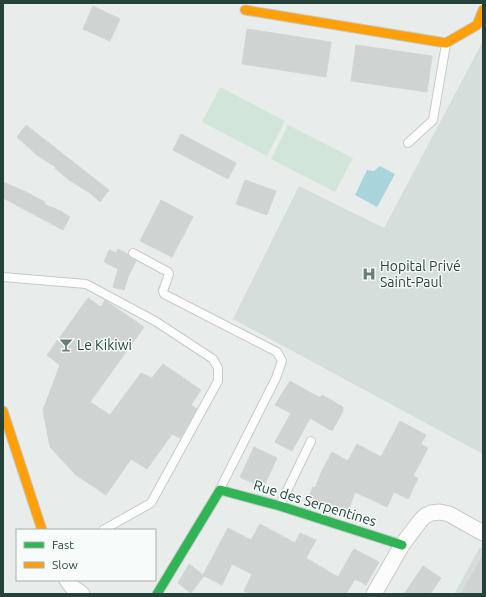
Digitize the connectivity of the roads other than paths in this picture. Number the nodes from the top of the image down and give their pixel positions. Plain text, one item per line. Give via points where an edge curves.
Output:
1 (245, 10) dead end
2 (483, 10) edge
3 (446, 43) junction
4 (408, 143) dead end
5 (133, 253) dead end
6 (3, 277) edge
7 (3, 411) edge
8 (311, 441) dead end
9 (220, 490) junction
10 (280, 506) junction
11 (42, 529) edge
12 (105, 529) edge
13 (483, 533) edge
14 (402, 545) junction
15 (68, 581) edge
16 (158, 591) edge
17 (82, 594) edge
18 (145, 594) edge
19 (374, 594) edge

1 - 3 street
2 - 3 street via 477,25
3 - 4 lane via 433,120
5 - 9 lane via 168,272 164,294 277,352 282,361
6 - 12 lane via 86,284 155,321 213,359 218,368 218,381 151,503
7 - 11 street
8 - 10 lane
9 - 10 street, Rue des Serpentines
9 - 16 street
10 - 14 street, Rue des Serpentines
13 - 14 street via 449,514 432,513 420,521
14 - 19 street
15 - 17 street
16 - 18 street

